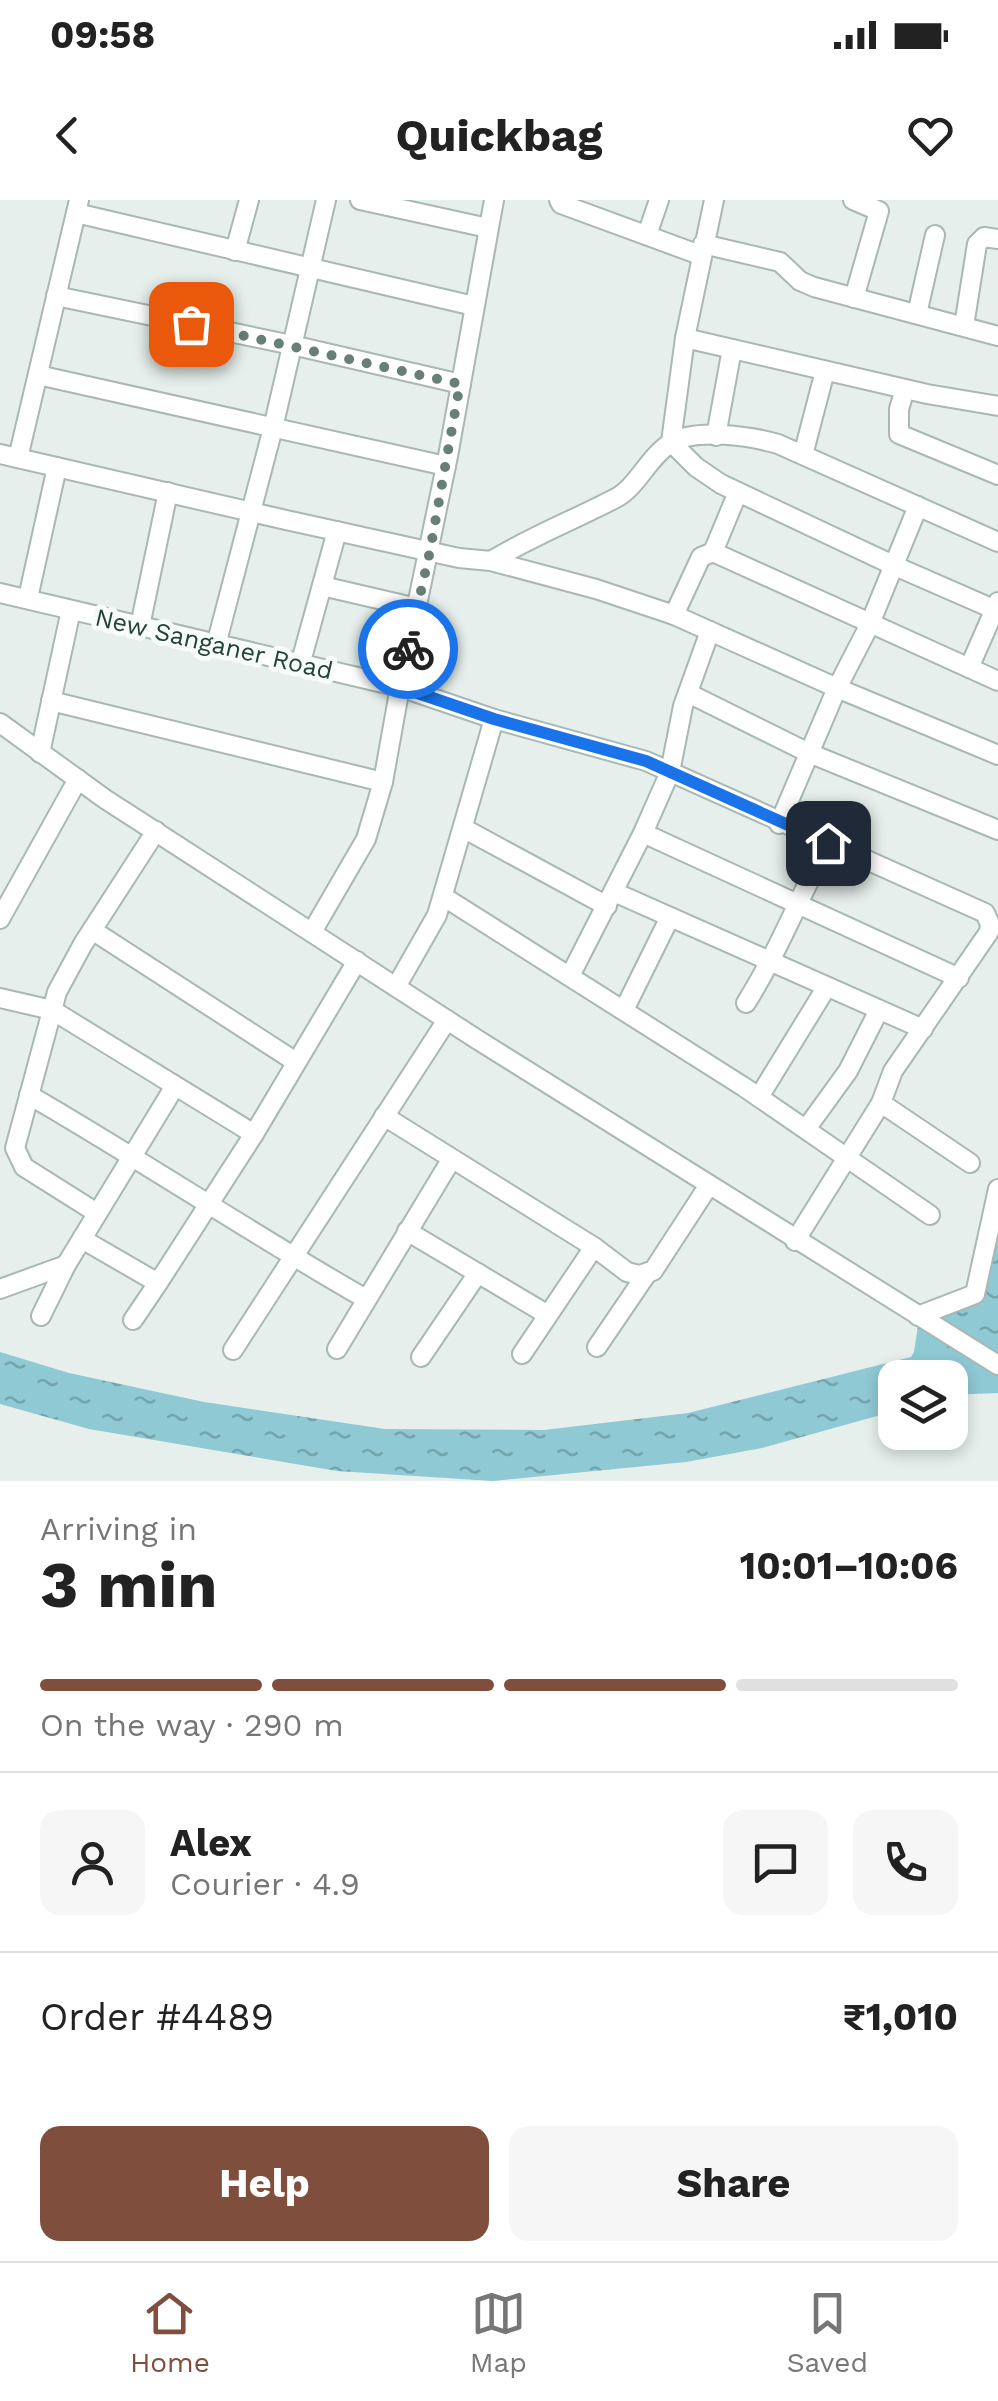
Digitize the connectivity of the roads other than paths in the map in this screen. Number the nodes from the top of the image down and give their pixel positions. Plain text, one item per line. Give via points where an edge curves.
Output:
1 (249, 200) edge
2 (326, 200) edge
3 (360, 200) edge
4 (494, 200) edge
5 (559, 200) edge
6 (607, 200) edge
7 (659, 200) edge
8 (714, 200) edge
9 (854, 200) edge
10 (78, 206) edge
11 (601, 219) junction
12 (488, 228) junction
13 (935, 235) dead end
14 (647, 236) junction
15 (998, 239) edge
16 (702, 249) junction
17 (235, 251) junction
18 (310, 269) junction
19 (56, 296) junction
20 (854, 298) junction
21 (474, 306) junction
22 (917, 314) junction
23 (964, 326) junction
24 (998, 336) edge
25 (684, 338) junction
26 (292, 344) junction
27 (732, 349) junction
28 (824, 370) junction
29 (38, 375) junction
30 (460, 384) junction
31 (905, 389) junction
32 (998, 406) edge
33 (272, 428) junction
34 (716, 436) junction
35 (671, 442) junction
36 (804, 455) junction
37 (9, 456) edge
38 (446, 466) junction
39 (57, 467) junction
40 (998, 474) edge
41 (168, 492) junction
42 (738, 492) junction
43 (918, 506) junction
44 (250, 512) junction
45 (337, 531) junction
46 (998, 542) edge
47 (430, 551) junction
48 (713, 552) junction
49 (491, 562) junction
50 (895, 566) junction
51 (322, 586) junction
52 (0, 592) edge
53 (28, 598) junction
54 (997, 607) edge
55 (417, 608) junction
56 (71, 610) junction
57 (674, 615) junction
58 (140, 626) junction
59 (870, 626) junction
60 (710, 631) junction
61 (216, 645) junction
62 (300, 665) junction
63 (969, 668) junction
64 (998, 681) edge
65 (400, 687) junction
66 (837, 688) junction
67 (688, 693) junction
68 (51, 701) junction
69 (494, 719) junction
70 (6, 728) edge
71 (0, 752) edge
72 (40, 752) junction
73 (809, 753) junction
74 (998, 756) edge
75 (670, 772) junction
76 (78, 780) junction
77 (383, 782) junction
78 (780, 824) junction
79 (463, 828) junction
80 (998, 830) edge
81 (156, 832) junction
82 (643, 833) junction
83 (828, 843) junction
84 (444, 897) junction
85 (610, 899) junction
86 (796, 902) junction
87 (670, 918) junction
88 (0, 919) edge
89 (92, 930) junction
90 (312, 932) junction
91 (356, 961) junction
92 (771, 963) junction
93 (570, 976) junction
94 (959, 978) junction
95 (396, 987) junction
96 (826, 988) junction
97 (0, 998) edge
98 (746, 1003) dead end
99 (52, 1010) junction
100 (624, 1010) junction
101 (879, 1010) junction
102 (447, 1020) junction
103 (923, 1029) junction
104 (296, 1062) junction
105 (175, 1086) junction
106 (29, 1095) junction
107 (759, 1097) junction
108 (881, 1103) junction
109 (384, 1116) junction
110 (806, 1129) junction
111 (9, 1134) edge
112 (254, 1134) junction
113 (133, 1155) junction
114 (451, 1160) junction
115 (846, 1160) junction
116 (970, 1163) dead end
117 (709, 1185) junction
118 (998, 1189) edge
119 (208, 1201) junction
120 (98, 1213) junction
121 (930, 1215) dead end
122 (407, 1230) junction
123 (82, 1239) junction
124 (795, 1241) junction
125 (594, 1248) junction
126 (293, 1258) junction
127 (66, 1265) junction
128 (648, 1272) junction
129 (478, 1273) junction
130 (158, 1283) junction
131 (0, 1288) edge
132 (366, 1299) junction
133 (548, 1315) junction
134 (41, 1316) dead end
135 (918, 1316) junction
136 (133, 1320) dead end
137 (598, 1347) dead end
138 (337, 1349) dead end
139 (233, 1350) dead end
140 (522, 1354) dead end
141 (421, 1358) dead end
142 (998, 1365) edge

1 - 17 street
2 - 18 street
3 - 12 street
4 - 12 street
5 - 11 street
6 - 11 street
7 - 14 street
8 - 16 street
9 - 20 street via 879,211
10 - 17 street
10 - 19 street
11 - 14 street
12 - 21 street
13 - 22 street
14 - 16 street
15 - 23 street via 984,237 977,244
16 - 20 street via 780,262 800,281
16 - 25 street
17 - 18 street
18 - 21 street
18 - 26 street
19 - 26 street
19 - 29 street
20 - 22 street
21 - 30 street
22 - 23 street
23 - 24 street
25 - 27 street
25 - 35 street
26 - 30 street
26 - 33 street
27 - 28 street
27 - 34 street
28 - 31 street
28 - 36 street
29 - 33 street
29 - 37 street
30 - 38 street
31 - 32 street
31 - 40 street via 900,434
33 - 38 street
33 - 44 street
34 - 35 street
34 - 36 street via 753,436
35 - 42 street via 696,467
35 - 49 street via 621,496 531,536
36 - 43 street
37 - 39 street
38 - 47 street
39 - 41 street
39 - 53 street
41 - 44 street
41 - 58 street
42 - 48 street
42 - 50 street
43 - 46 street
43 - 50 street
44 - 45 street
44 - 61 street
45 - 47 street
45 - 51 street
47 - 49 street
47 - 55 street
48 - 57 street via 701,557
48 - 59 street
49 - 57 street
50 - 54 street
50 - 59 street
51 - 55 street
51 - 62 street
52 - 53 street, New Sanganer Road
53 - 56 street, New Sanganer Road
54 - 63 street
55 - 65 street
56 - 58 street, New Sanganer Road
56 - 68 street
57 - 60 street
58 - 61 street, New Sanganer Road
59 - 63 street
59 - 66 street
60 - 66 street
60 - 67 street
61 - 62 street, New Sanganer Road
62 - 65 street, New Sanganer Road
63 - 64 street
65 - 69 street, New Sanganer Road
65 - 77 street
66 - 73 street
66 - 74 street
67 - 73 street
67 - 75 street
68 - 72 street
68 - 77 street
69 - 75 street, New Sanganer Road
69 - 79 street
70 - 71 street
70 - 72 street
72 - 76 street
73 - 78 street
73 - 80 street
75 - 78 street, New Sanganer Road
75 - 82 street
76 - 81 street
76 - 88 street
77 - 90 street via 366,839
78 - 83 street, New Sanganer Road
79 - 84 street
79 - 85 street
81 - 89 street
81 - 90 street
82 - 85 street
82 - 86 street
83 - 86 street
83 - 94 street, New Sanganer Road via 985,913 988,932
84 - 93 street
84 - 95 street
85 - 87 street
85 - 93 street
86 - 92 street
86 - 94 street
87 - 92 street
87 - 100 street
89 - 99 street
89 - 104 street
90 - 91 street
91 - 95 street
91 - 104 street
92 - 96 street
92 - 98 street
93 - 100 street
94 - 103 street
95 - 102 street
96 - 101 street
96 - 107 street
97 - 99 street
99 - 105 street
99 - 106 street
100 - 107 street
101 - 103 street
101 - 110 street via 848,1071
102 - 109 street
102 - 117 street
103 - 108 street
104 - 112 street
105 - 112 street
105 - 113 street
106 - 111 street
106 - 113 street
107 - 110 street
108 - 115 street
108 - 116 street
109 - 114 street
109 - 126 street
110 - 115 street
111 - 120 street via 24,1167
112 - 119 street
113 - 119 street
113 - 120 street
114 - 122 street
114 - 125 street
115 - 121 street
115 - 124 street
117 - 124 street
117 - 128 street
118 - 135 street via 975,1294
119 - 126 street
119 - 130 street
120 - 123 street
122 - 129 street
122 - 132 street
123 - 127 street
123 - 130 street
124 - 135 street
125 - 128 street via 627,1272
125 - 133 street
126 - 132 street
126 - 139 street
127 - 131 street
127 - 134 street
128 - 137 street
129 - 133 street
129 - 141 street
130 - 136 street
132 - 138 street
133 - 140 street
135 - 142 street

